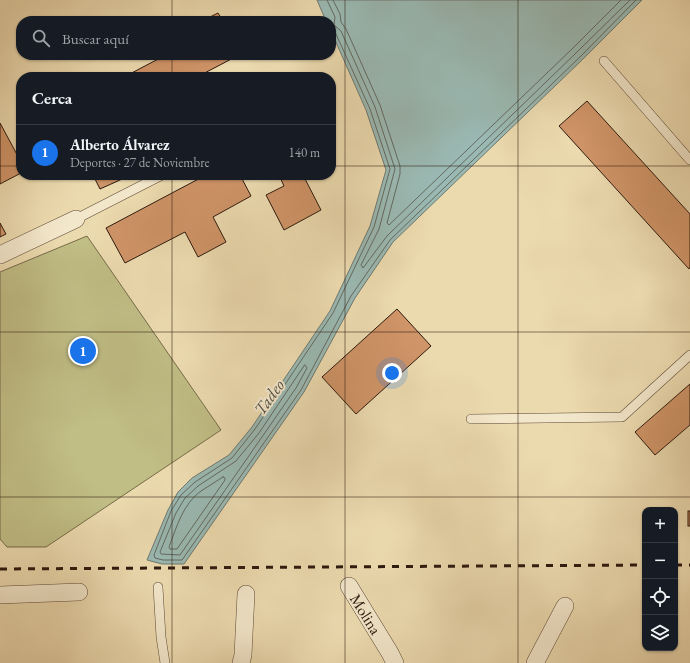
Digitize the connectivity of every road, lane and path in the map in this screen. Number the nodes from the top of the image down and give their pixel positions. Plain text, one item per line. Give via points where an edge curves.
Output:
1 (604, 61) dead end
2 (690, 160) edge
3 (152, 180) edge
4 (76, 218) joint
5 (0, 255) edge
6 (690, 355) edge
7 (471, 419) dead end
8 (349, 586) dead end
9 (158, 587) dead end
10 (79, 592) dead end
11 (246, 594) dead end
12 (0, 595) edge
13 (565, 606) dead end
14 (165, 663) edge
15 (241, 663) edge
16 (395, 663) edge
17 (535, 663) edge

1 - 2 lane
3 - 4 lane
4 - 5 street
6 - 7 lane via 622,417
8 - 16 street, Molina
9 - 14 lane
10 - 12 street
11 - 15 street
13 - 17 street

